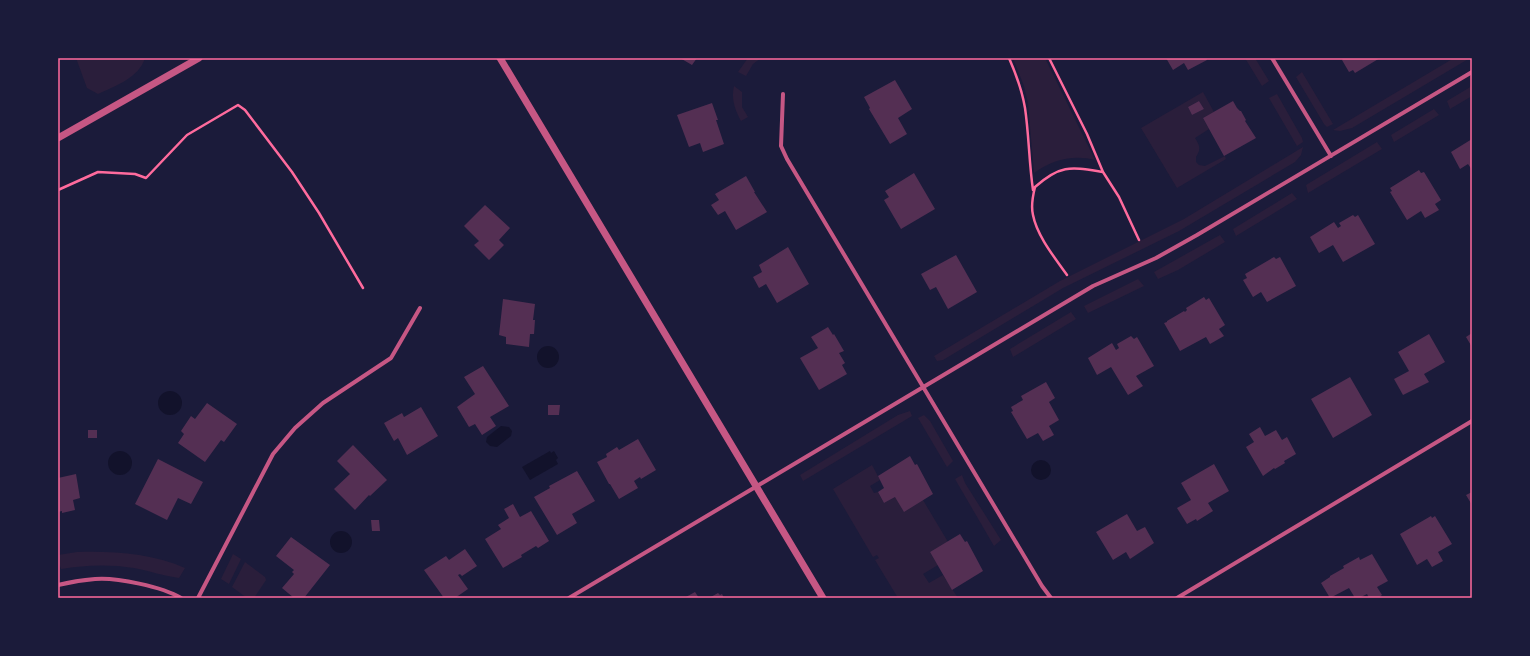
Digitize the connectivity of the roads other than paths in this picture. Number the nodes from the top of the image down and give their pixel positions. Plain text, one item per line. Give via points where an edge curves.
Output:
1 (200, 58) edge
2 (500, 58) edge
3 (1272, 58) edge
4 (1472, 72) edge
5 (783, 94) dead end
6 (58, 138) edge
7 (1330, 156) junction
8 (420, 308) dead end
9 (923, 387) junction
10 (1472, 421) edge
11 (757, 486) junction
12 (58, 585) edge
13 (181, 598) edge
14 (198, 598) edge
15 (569, 598) edge
16 (823, 598) edge
17 (1051, 598) edge
18 (1177, 598) edge

1 - 6 street
2 - 11 street
3 - 7 street
4 - 7 street
5 - 9 street via 780,146
7 - 9 street via 1156,258 1093,286
8 - 14 street via 391,358 323,403 295,428 274,454
9 - 11 street
9 - 17 street
10 - 18 street
11 - 15 street
11 - 16 street
12 - 13 street via 96,578 136,583

